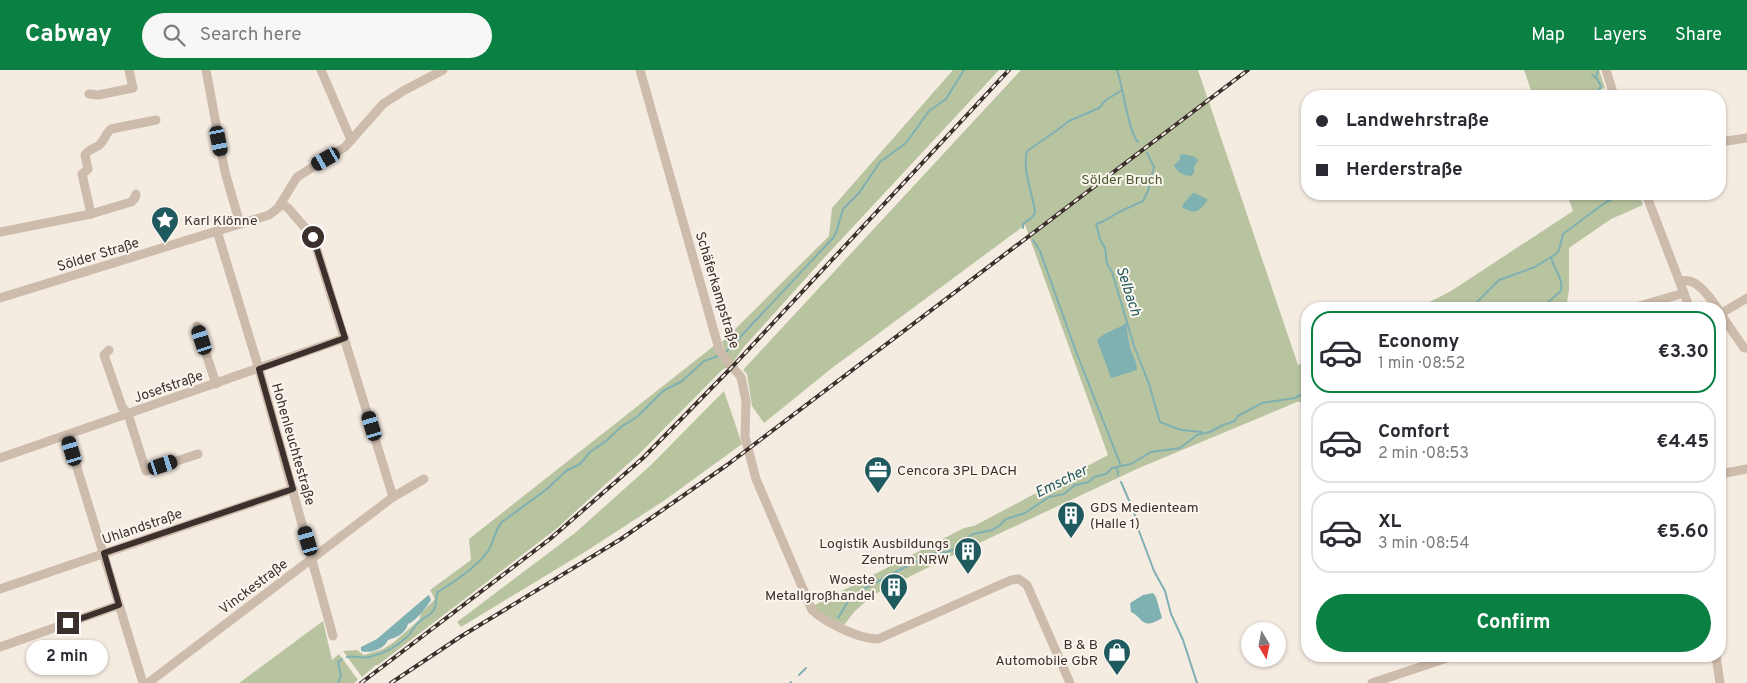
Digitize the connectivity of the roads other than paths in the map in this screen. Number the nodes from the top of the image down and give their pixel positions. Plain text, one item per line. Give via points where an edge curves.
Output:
1 (128, 70) edge
2 (206, 70) edge
3 (321, 70) edge
4 (443, 70) edge
5 (640, 70) edge
6 (1606, 70) edge
7 (1612, 90) edge
8 (89, 94) dead end
9 (156, 120) dead end
10 (1747, 138) edge
11 (352, 140) junction
12 (1726, 141) edge
13 (136, 194) dead end
14 (1648, 200) edge
15 (281, 203) junction
16 (92, 214) junction
17 (240, 224) junction
18 (217, 231) junction
19 (0, 232) edge
20 (1681, 281) junction
21 (1684, 292) junction
22 (0, 298) edge
23 (1747, 298) edge
24 (1652, 302) edge
25 (1688, 302) edge
26 (1712, 302) edge
27 (1726, 310) edge
28 (1726, 322) edge
29 (197, 326) dead end
30 (345, 338) junction
31 (1747, 348) edge
32 (109, 350) dead end
33 (259, 369) junction
34 (216, 384) junction
35 (128, 414) junction
36 (67, 435) junction
37 (198, 454) dead end
38 (0, 458) edge
39 (1747, 469) edge
40 (1726, 473) edge
41 (424, 479) dead end
42 (293, 489) junction
43 (393, 497) junction
44 (104, 553) junction
45 (312, 559) junction
46 (0, 589) edge
47 (119, 605) junction
48 (333, 636) dead end
49 (0, 647) edge
50 (1436, 662) edge
51 (1717, 662) edge
52 (143, 683) edge
53 (148, 683) edge
54 (1070, 683) edge
55 (1372, 683) edge
56 (1720, 683) edge

1 - 8 street via 133,88
2 - 17 street via 225,172
3 - 11 street
4 - 11 street, Sölder Straße via 383,104
5 - 54 street, Schäferkampstraße via 720,349 724,359 741,377 746,401 745,437 756,479 812,610 848,631 878,639 1019,579 1027,585
6 - 7 street
9 - 16 street via 111,129 99,145 88,150 85,155 88,169 82,174
10 - 12 street
11 - 15 street, Sölder Straße via 339,152 297,177
13 - 16 street via 131,202
14 - 20 street
15 - 17 street, Sölder Straße via 269,215
15 - 30 street via 313,237
16 - 19 street
17 - 18 street, Sölder Straße
18 - 22 street, Sölder Straße
18 - 33 street, Hohenleuchtestraße
20 - 21 street
20 - 26 street via 1696,284
21 - 24 street
21 - 25 street
23 - 27 street
28 - 31 street
29 - 34 street
30 - 33 street, Josefstraße
30 - 43 street
32 - 35 street via 104,355 122,407
33 - 34 street, Josefstraße
33 - 42 street, Hohenleuchtestraße
34 - 35 street, Josefstraße
35 - 36 street, Josefstraße
35 - 37 street via 146,471
36 - 38 street, Josefstraße
36 - 44 street
39 - 40 street
41 - 43 street, Vinckestraße
42 - 44 street, Uhlandstraße
42 - 45 street, Hohenleuchtestraße
43 - 45 street, Vinckestraße
44 - 46 street, Uhlandstraße
44 - 47 street
45 - 48 street, Hohenleuchtestraße
45 - 53 street, Vinckestraße
47 - 49 street
47 - 52 street
50 - 55 street
51 - 56 street

